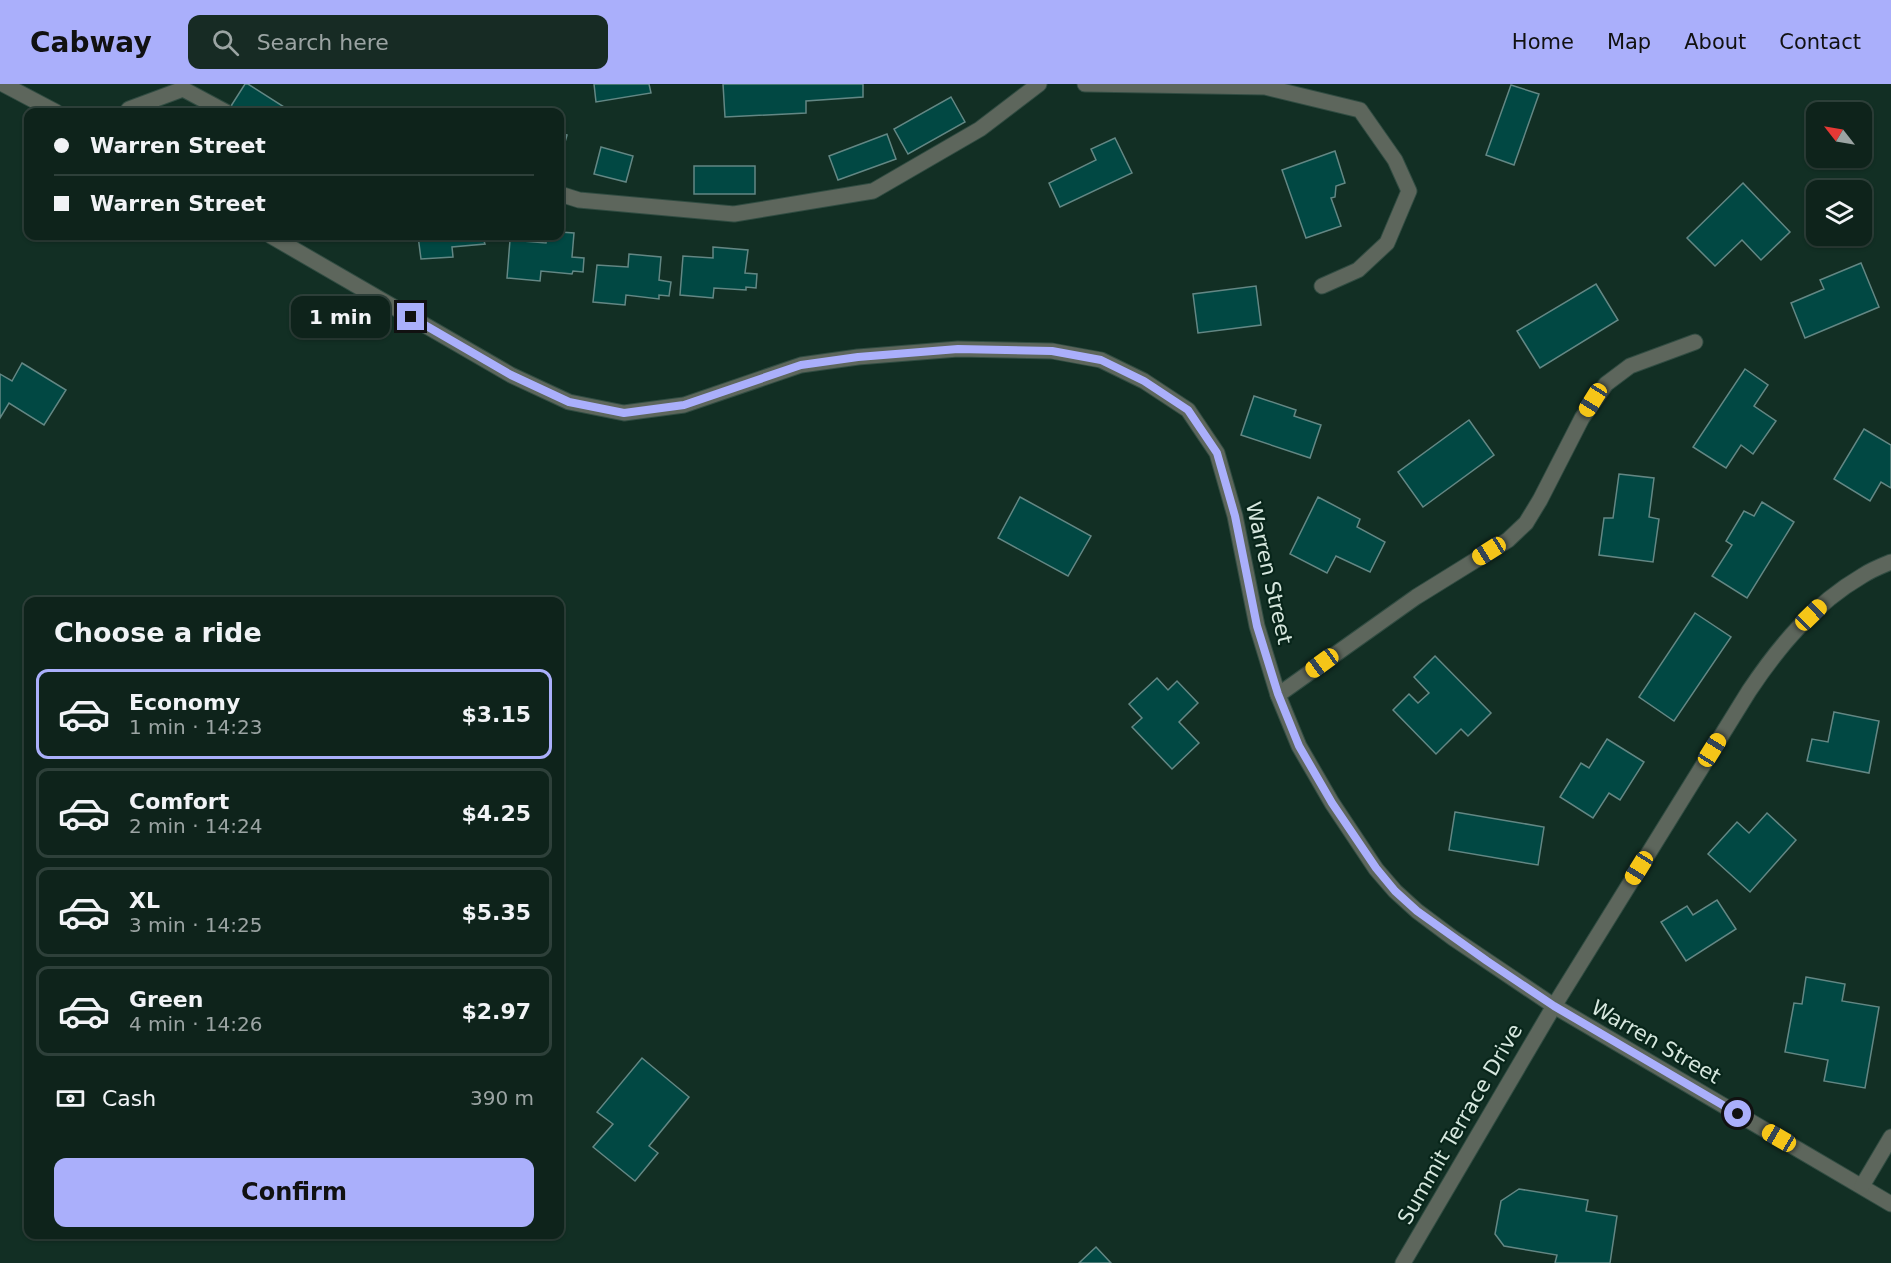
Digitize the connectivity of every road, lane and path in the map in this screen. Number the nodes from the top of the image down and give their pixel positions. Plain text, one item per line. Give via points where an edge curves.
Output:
1 (3, 84) edge
2 (1039, 84) edge
3 (1085, 84) edge
4 (48, 108) edge
5 (132, 108) edge
6 (219, 108) edge
7 (564, 195) edge
8 (278, 240) edge
9 (1322, 286) dead end
10 (1695, 342) dead end
11 (1891, 562) edge
12 (1278, 694) junction
13 (1554, 1006) junction
14 (1891, 1137) edge
15 (1862, 1186) junction
16 (1891, 1204) edge
17 (1403, 1263) edge

1 - 4 street
2 - 7 street via 980,129 873,191 734,214 579,200
3 - 9 street via 1265,87 1360,110 1395,160 1409,191 1387,243 1358,270
5 - 6 street via 183,88
8 - 12 street, Warren Street via 511,375 569,402 624,413 684,405 801,365 858,357 958,349 1052,351 1101,360 1144,381 1188,410 1217,453 1235,516 1257,626
10 - 12 street via 1630,366 1606,384 1582,418 1526,523 1508,540 1416,597
11 - 13 street via 1824,602 1768,663
12 - 13 street, Warren Street via 1299,746 1332,803 1395,891 1454,938
13 - 15 street, Warren Street
13 - 17 street, Summit Terrace Drive
14 - 15 street
15 - 16 street, Warren Street

